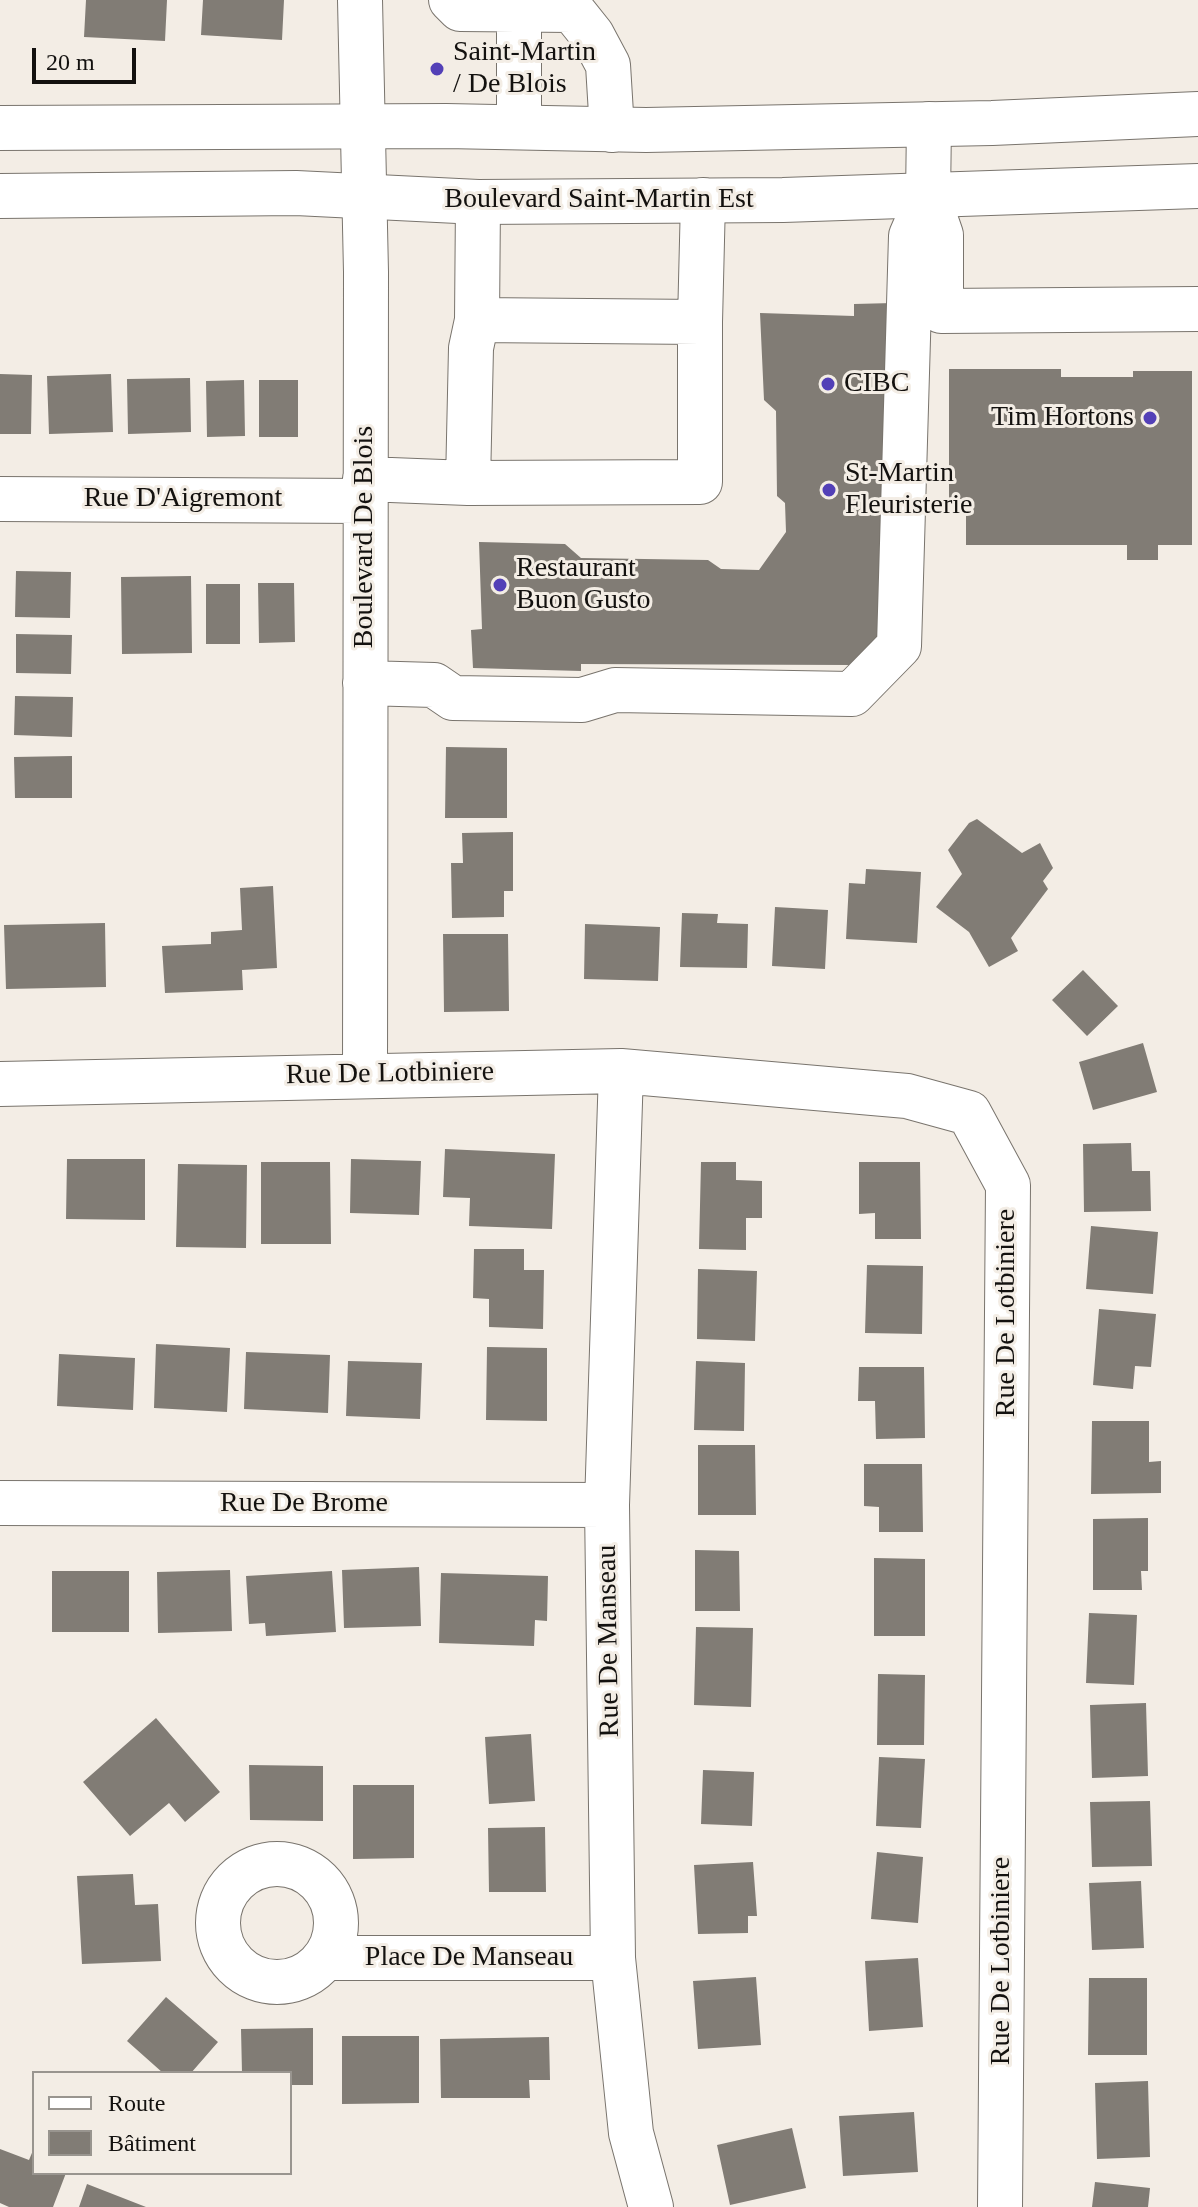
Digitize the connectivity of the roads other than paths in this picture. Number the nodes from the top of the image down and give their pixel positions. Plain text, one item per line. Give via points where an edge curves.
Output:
1 (360, 0) edge
2 (451, 0) edge
3 (572, 5) edge
4 (519, 10) junction
5 (1198, 114) edge
6 (929, 124) junction
7 (362, 126) junction
8 (519, 127) junction
9 (0, 128) edge
10 (612, 130) junction
11 (1198, 186) edge
12 (0, 196) edge
13 (928, 197) junction
14 (363, 198) junction
15 (703, 200) junction
16 (478, 202) junction
17 (1198, 309) edge
18 (477, 320) junction
19 (700, 322) junction
20 (468, 483) junction
21 (365, 490) junction
22 (0, 499) edge
23 (365, 683) junction
24 (621, 1071) junction
25 (365, 1074) junction
26 (0, 1084) edge
27 (0, 1503) edge
28 (607, 1505) junction
29 (325, 1958) dead end
30 (613, 1958) junction
31 (651, 2207) edge
32 (1000, 2207) edge

1 - 7 street, Boulevard De Blois
2 - 4 street via 460,9
3 - 4 street
3 - 10 street via 608,65
4 - 8 street
5 - 6 street
6 - 10 street
6 - 13 street
7 - 8 street
7 - 9 street
7 - 14 street, Boulevard De Blois
8 - 10 street
11 - 13 street, Boulevard Saint-Martin Est
12 - 14 street, Boulevard Saint-Martin Est via 296,193
13 - 15 street, Boulevard Saint-Martin Est
13 - 17 street via 941,235 941,311
13 - 23 street via 911,236 899,646 852,694 615,690 582,700 453,698 434,685
14 - 16 street, Boulevard Saint-Martin Est
14 - 21 street, Boulevard De Blois
15 - 16 street, Boulevard Saint-Martin Est
15 - 19 street
16 - 18 street
18 - 19 street
18 - 20 street via 471,348
19 - 20 street, Rue D'Aigremont via 700,482
20 - 21 street, Rue D'Aigremont
21 - 22 street, Rue D'Aigremont
21 - 23 street, Boulevard De Blois
23 - 25 street, Boulevard De Blois
24 - 25 street, Rue De Lotbiniere
24 - 28 street, Rue De Manseau
24 - 32 street, Rue De Lotbiniere via 907,1096 969,1113 1008,1185
25 - 26 street, Rue De Lotbiniere
27 - 28 street, Rue De Brome
28 - 30 street, Rue De Manseau
29 - 30 street, Place De Manseau
30 - 31 street, Rue De Manseau via 631,2133

